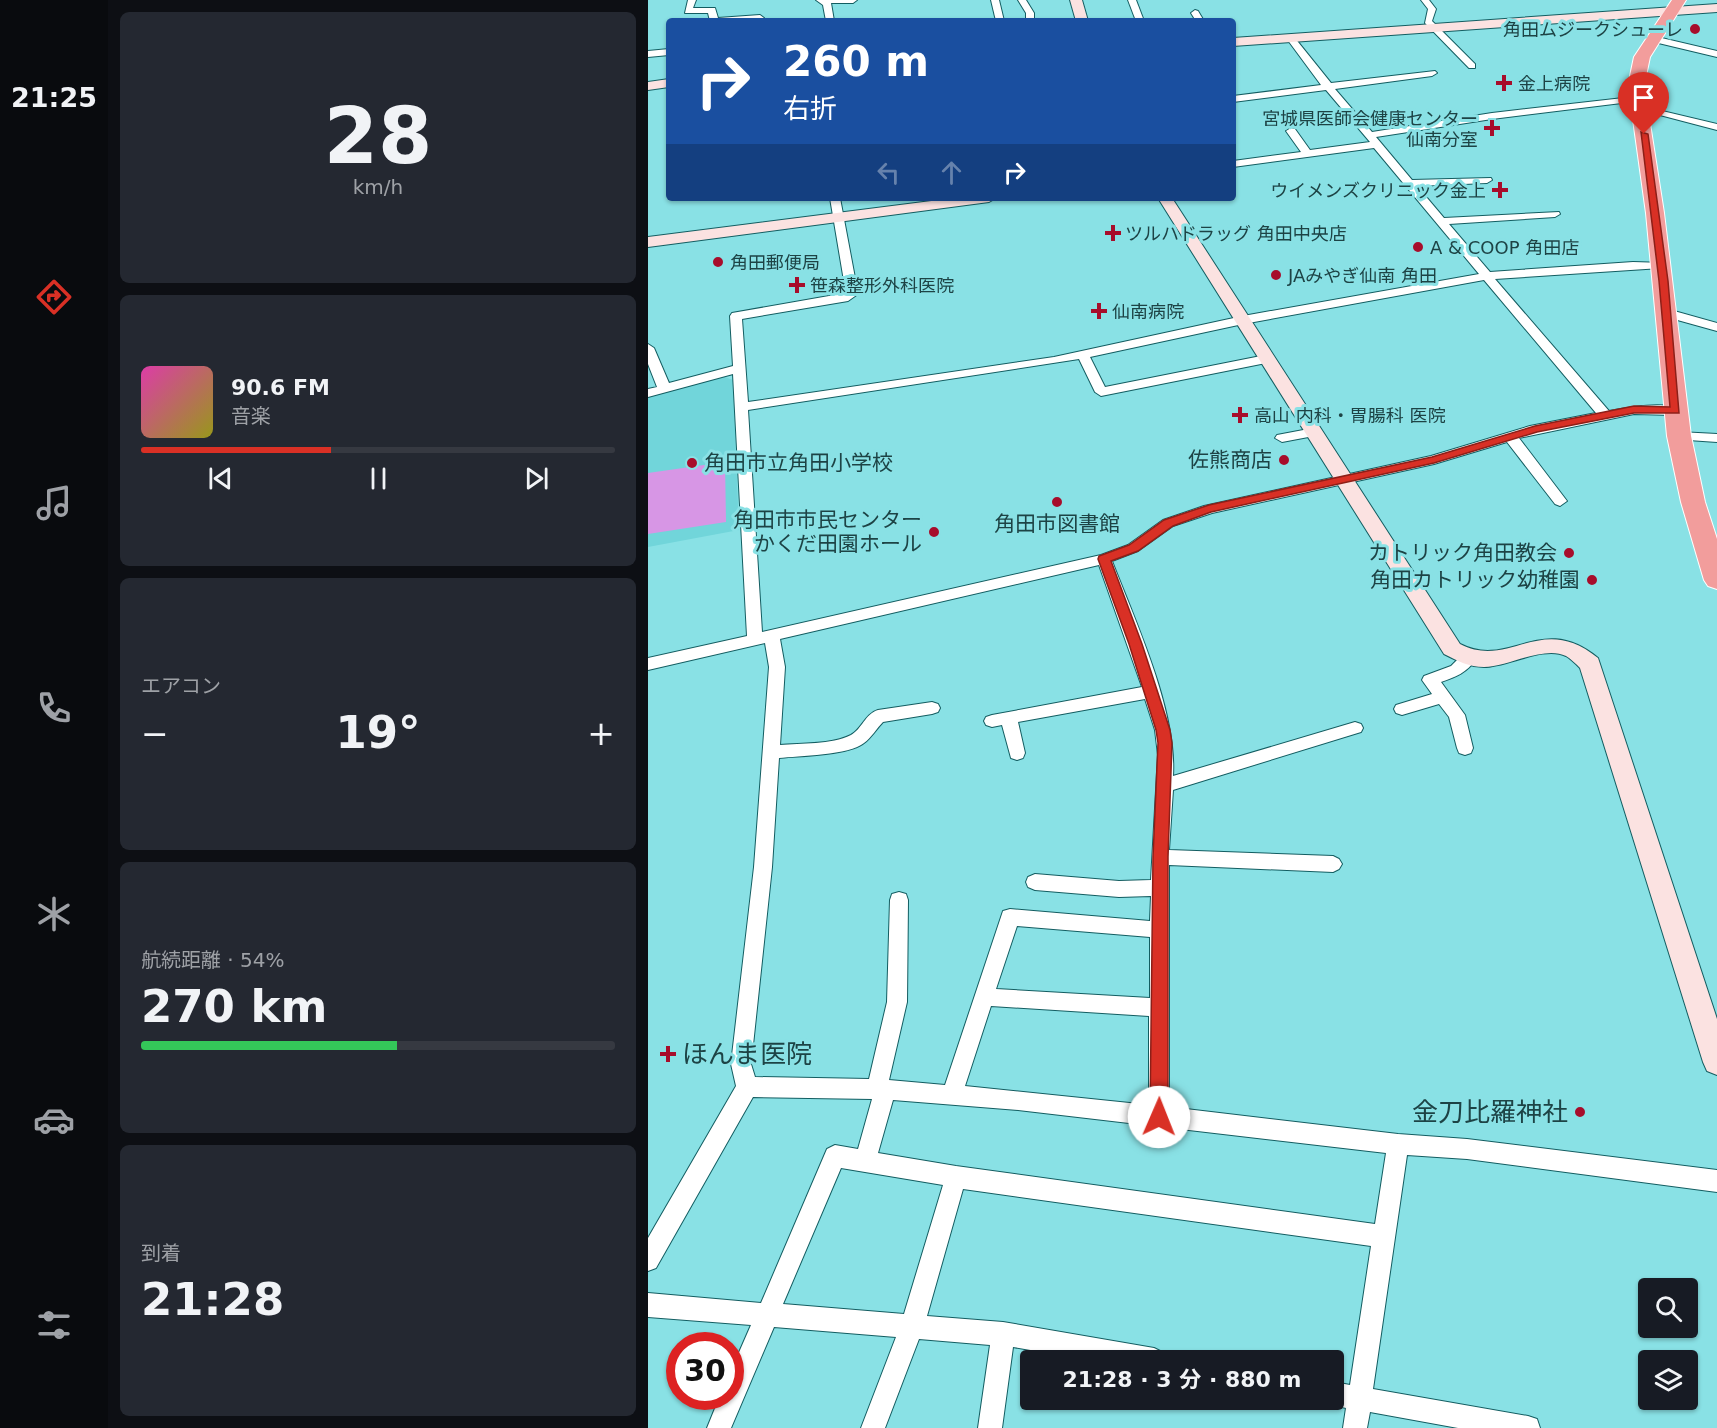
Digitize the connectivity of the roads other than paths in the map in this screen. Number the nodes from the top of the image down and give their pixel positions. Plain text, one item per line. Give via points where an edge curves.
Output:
1 (692, 0) edge
2 (821, 0) edge
3 (853, 0) edge
4 (995, 0) edge
5 (1003, 0) edge
6 (1022, 0) edge
7 (1076, 0) edge
8 (1132, 0) edge
9 (1425, 0) edge
10 (1675, 6) edge
11 (1717, 8) edge
12 (713, 18) edge
13 (829, 18) edge
14 (999, 18) edge
15 (1030, 18) edge
16 (1081, 18) edge
17 (1139, 18) edge
18 (1434, 29) junction
19 (1291, 39) junction
20 (1653, 39) junction
21 (1236, 42) edge
22 (666, 52) edge
23 (648, 54) edge
24 (1717, 54) edge
25 (1472, 66) dead end
26 (1432, 73) dead end
27 (666, 83) edge
28 (648, 86) edge
29 (1328, 87) junction
30 (1236, 99) edge
31 (1639, 103) junction
32 (1717, 127) edge
33 (1291, 131) dead end
34 (1370, 135) junction
35 (1378, 144) junction
36 (1308, 154) junction
37 (1236, 164) edge
38 (1486, 180) dead end
39 (1411, 183) junction
40 (835, 201) edge
41 (966, 201) edge
42 (1167, 201) edge
43 (1555, 214) dead end
44 (838, 218) junction
45 (1444, 221) junction
46 (648, 242) edge
47 (1661, 265) junction
48 (1485, 276) junction
49 (1667, 313) junction
50 (1243, 320) junction
51 (1717, 327) edge
52 (648, 348) edge
53 (1083, 355) junction
54 (1266, 359) junction
55 (739, 368) junction
56 (664, 388) junction
57 (648, 393) edge
58 (741, 407) junction
59 (1675, 411) junction
60 (1605, 415) junction
61 (1314, 432) junction
62 (1510, 436) junction
63 (1679, 436) junction
64 (1282, 438) dead end
65 (1717, 438) edge
66 (1344, 479) junction
67 (1560, 501) dead end
68 (1709, 535) edge
69 (1104, 559) junction
70 (1717, 580) edge
71 (763, 639) junction
72 (1468, 659) junction
73 (648, 664) edge
74 (1150, 692) junction
75 (1443, 697) junction
76 (932, 708) dead end
77 (1402, 709) dead end
78 (1355, 728) dead end
79 (1465, 748) dead end
80 (771, 752) junction
81 (1017, 753) dead end
82 (1162, 786) junction
83 (1160, 857) junction
84 (1333, 864) dead end
85 (1035, 882) dead end
86 (1161, 888) junction
87 (899, 900) dead end
88 (1161, 930) junction
89 (984, 997) junction
90 (1160, 1008) junction
91 (1711, 1022) edge
92 (1717, 1062) edge
93 (747, 1087) junction
94 (881, 1090) junction
95 (951, 1095) junction
96 (1159, 1117) junction
97 (1398, 1144) junction
98 (865, 1161) junction
99 (956, 1177) junction
100 (1717, 1181) edge
101 (1385, 1236) junction
102 (648, 1260) edge
103 (648, 1305) edge
104 (769, 1314) junction
105 (912, 1327) junction
106 (1003, 1334) junction
107 (1097, 1350) edge
108 (1344, 1396) edge
109 (1361, 1399) junction
110 (719, 1428) edge
111 (873, 1428) edge
112 (990, 1428) edge
113 (1355, 1428) edge
114 (1528, 1428) edge

1 - 12 street via 688,11 712,10
2 - 3 street
2 - 13 street via 827,4
4 - 5 street
4 - 14 street
6 - 15 street
7 - 16 street
8 - 17 street
9 - 18 street via 1432,9 1428,21
10 - 11 street
10 - 18 street
10 - 20 highway
18 - 19 street
18 - 25 street
19 - 21 street
19 - 29 street
20 - 24 street
20 - 31 highway via 1640,66
22 - 23 street
26 - 29 street
27 - 28 street
29 - 30 street
29 - 34 street
31 - 32 street
31 - 34 street via 1492,116
31 - 47 highway
33 - 36 street
34 - 35 street
35 - 36 street
35 - 39 street
36 - 37 street
38 - 39 street
39 - 45 street
40 - 44 street
41 - 44 street
42 - 50 street
43 - 45 street
44 - 46 street
44 - 55 street via 852,294 739,313
45 - 48 street
47 - 48 street
47 - 49 highway
48 - 50 street
48 - 60 street
49 - 51 street
49 - 59 highway
50 - 53 street
50 - 54 street
52 - 56 street
53 - 54 street via 1101,392
53 - 58 street
54 - 61 street
55 - 56 street
55 - 58 street
56 - 57 street
58 - 71 street
59 - 60 street via 1634,410
59 - 63 highway
60 - 62 street
61 - 64 street
61 - 66 street
62 - 66 street via 1434,460
62 - 67 street
63 - 65 street
63 - 68 highway
66 - 69 street via 1182,516 1133,548
66 - 72 street via 1452,649
68 - 70 highway
69 - 71 street
69 - 74 street
71 - 73 street
71 - 80 street via 777,667
72 - 75 street via 1457,670 1430,680
72 - 91 street via 1563,645 1584,656 1590,664
74 - 81 street via 1001,719
74 - 82 street via 1163,730 1166,755
75 - 77 street
75 - 79 street via 1456,715
76 - 80 street via 878,716 864,734 849,742
78 - 82 street
80 - 93 street via 763,867 741,1064
82 - 83 street
83 - 84 street
83 - 86 street
85 - 86 street
86 - 88 street
87 - 94 street via 897,1002
88 - 89 street via 1010,917
88 - 90 street
89 - 90 street
89 - 95 street
90 - 96 street
91 - 92 street
93 - 94 street
93 - 102 street
94 - 95 street
94 - 98 street
95 - 96 street
96 - 97 street
97 - 100 street
97 - 101 street
98 - 99 street
98 - 104 street via 835,1156
99 - 101 street
99 - 105 street
101 - 109 street
103 - 104 street
104 - 105 street
104 - 110 street
105 - 106 street
105 - 111 street
106 - 107 street
106 - 112 street
108 - 109 street
109 - 113 street
109 - 114 street

